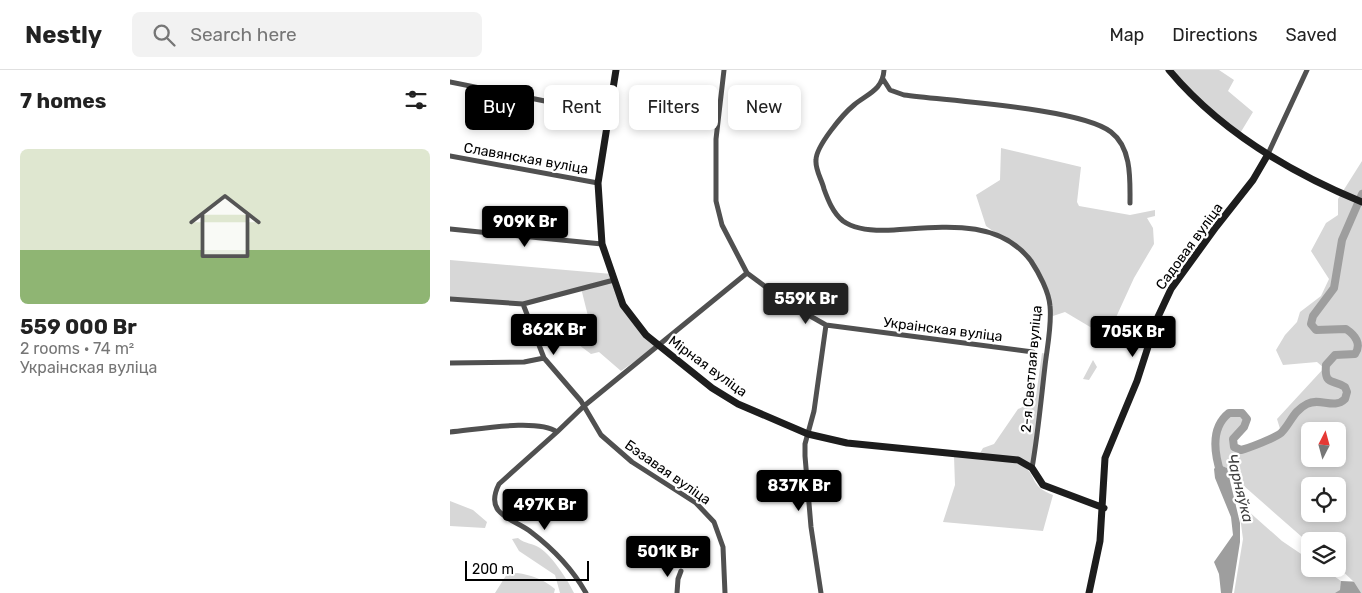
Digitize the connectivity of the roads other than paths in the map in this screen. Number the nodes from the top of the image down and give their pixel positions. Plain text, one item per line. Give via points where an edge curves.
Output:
1 (616, 70) edge
2 (724, 70) edge
3 (884, 70) edge
4 (1169, 70) edge
5 (1307, 70) edge
6 (884, 79) junction
7 (450, 82) edge
8 (614, 85) edge
9 (544, 101) edge
10 (607, 130) edge
11 (450, 156) edge
12 (1266, 156) junction
13 (598, 183) junction
14 (1362, 202) edge
15 (1130, 203) dead end
16 (450, 228) edge
17 (602, 244) junction
18 (746, 273) junction
19 (614, 280) junction
20 (450, 299) edge
21 (522, 304) junction
22 (826, 325) junction
23 (658, 345) junction
24 (1034, 352) dead end
25 (544, 358) junction
26 (450, 362) edge
27 (584, 406) junction
28 (450, 432) edge
29 (557, 432) junction
30 (808, 434) junction
31 (1032, 468) junction
32 (1104, 508) junction
33 (681, 570) dead end
34 (586, 593) edge
35 (676, 593) edge
36 (725, 593) edge
37 (821, 593) edge
38 (1089, 593) edge

1 - 8 street, Мірная вуліца
2 - 18 street, Украінская вуліца via 716,139 716,201 722,225
3 - 6 street
4 - 12 street
5 - 12 street, Садовая вуліца
6 - 15 street via 890,90 904,95 1029,110 1103,127 1120,142 1129,164
6 - 31 street, 2-я Светлая вуліца via 869,96 844,115 817,154 816,166 828,200 843,221 863,229 951,227 997,234 1013,243 1036,269 1050,306
7 - 9 street
10 - 13 street, Мірная вуліца
11 - 13 street, Славянская вуліца
12 - 14 street
12 - 32 street, Садовая вуліца via 1253,180 1184,270 1163,304 1137,381 1105,458
13 - 17 street, Мірная вуліца
16 - 17 street
17 - 19 street, Мірная вуліца
18 - 22 street, Украінская вуліца via 789,304
18 - 23 street
19 - 21 street
19 - 23 street, Мірная вуліца via 623,305
20 - 21 street
21 - 25 street, Бэзавая вуліца
22 - 24 street, Украінская вуліца
22 - 30 street
23 - 27 street
23 - 30 street, Мірная вуліца via 712,388 738,404
25 - 26 street via 524,362
25 - 27 street, Бэзавая вуліца
27 - 29 street
27 - 36 street, Бэзавая вуліца via 596,428 615,449 696,502 710,515 721,538
28 - 29 street via 530,426
29 - 34 street via 511,473 497,489 495,500 498,510 538,537 568,568
30 - 31 street, Мірная вуліца via 846,443 1008,458
30 - 37 street via 804,456
31 - 32 street, Мірная вуліца via 1044,485
32 - 38 street, Садовая вуліца
33 - 35 street

